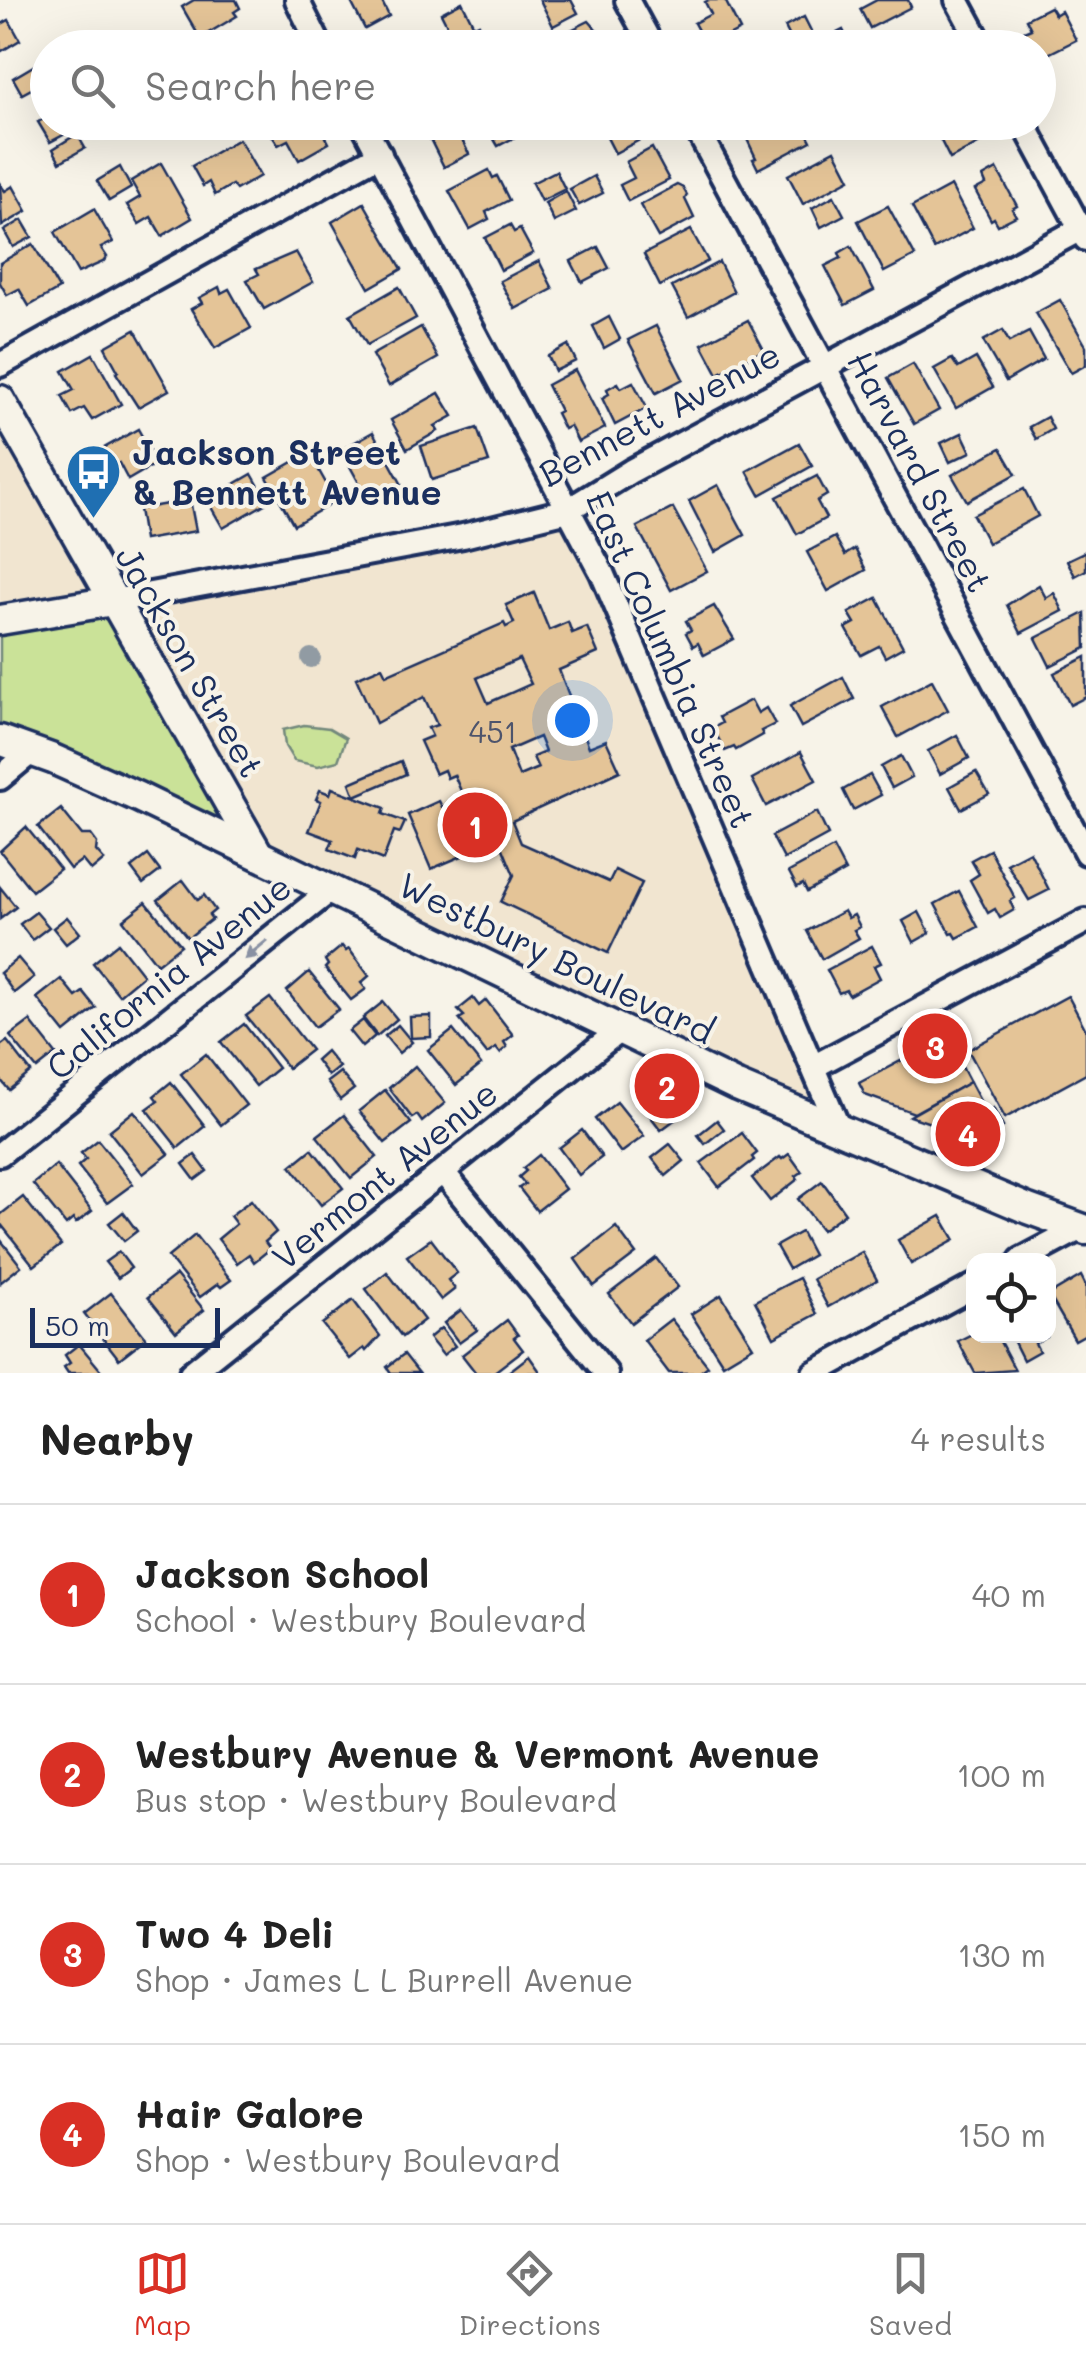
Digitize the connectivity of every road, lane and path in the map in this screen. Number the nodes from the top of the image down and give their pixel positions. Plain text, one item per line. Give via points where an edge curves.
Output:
1 (296, 0) edge
2 (627, 0) edge
3 (957, 0) edge
4 (312, 30) edge
5 (643, 30) edge
6 (973, 30) edge
7 (372, 140) edge
8 (703, 140) edge
9 (1033, 140) edge
10 (380, 154) junction
11 (1084, 231) edge
12 (0, 365) edge
13 (825, 368) junction
14 (0, 400) edge
15 (568, 510) junction
16 (113, 601) junction
17 (0, 620) edge
18 (0, 740) edge
19 (32, 752) junction
20 (0, 778) edge
21 (1086, 853) edge
22 (258, 854) junction
23 (332, 890) junction
24 (1086, 921) edge
25 (621, 1030) junction
26 (813, 1067) junction
27 (839, 1129) junction
28 (0, 1154) edge
29 (443, 1172) junction
30 (1084, 1229) edge
31 (1035, 1253) edge
32 (966, 1290) edge
33 (220, 1364) edge
34 (191, 1373) edge
35 (606, 1373) edge
36 (814, 1373) edge

1 - 4 street
2 - 5 street
3 - 6 street
7 - 10 street, East Columbia Street
8 - 13 street, Harvard Street
9 - 11 street
10 - 12 street
10 - 15 street, East Columbia Street
11 - 13 street, Bennett Avenue
13 - 15 street, Bennett Avenue
13 - 21 street, Harvard Street
14 - 16 street, Jackson Street
15 - 16 street, Bennett Avenue via 445,540
15 - 26 street, East Columbia Street via 602,572
16 - 17 street, Bennett Avenue
16 - 22 street, Jackson Street
18 - 19 street, Westbury Boulevard
19 - 20 street
19 - 22 street, Westbury Boulevard
22 - 23 street, Westbury Boulevard
23 - 25 street, Westbury Boulevard
23 -> 28 street, California Avenue
24 - 26 street
25 - 27 street, Westbury Boulevard
25 - 29 street, Vermont Avenue
26 - 27 street, East Columbia Street
27 - 30 street, Westbury Boulevard
29 - 33 street, Vermont Avenue
29 - 35 street
30 - 31 street
32 - 36 street
33 - 34 street, Vermont Avenue

